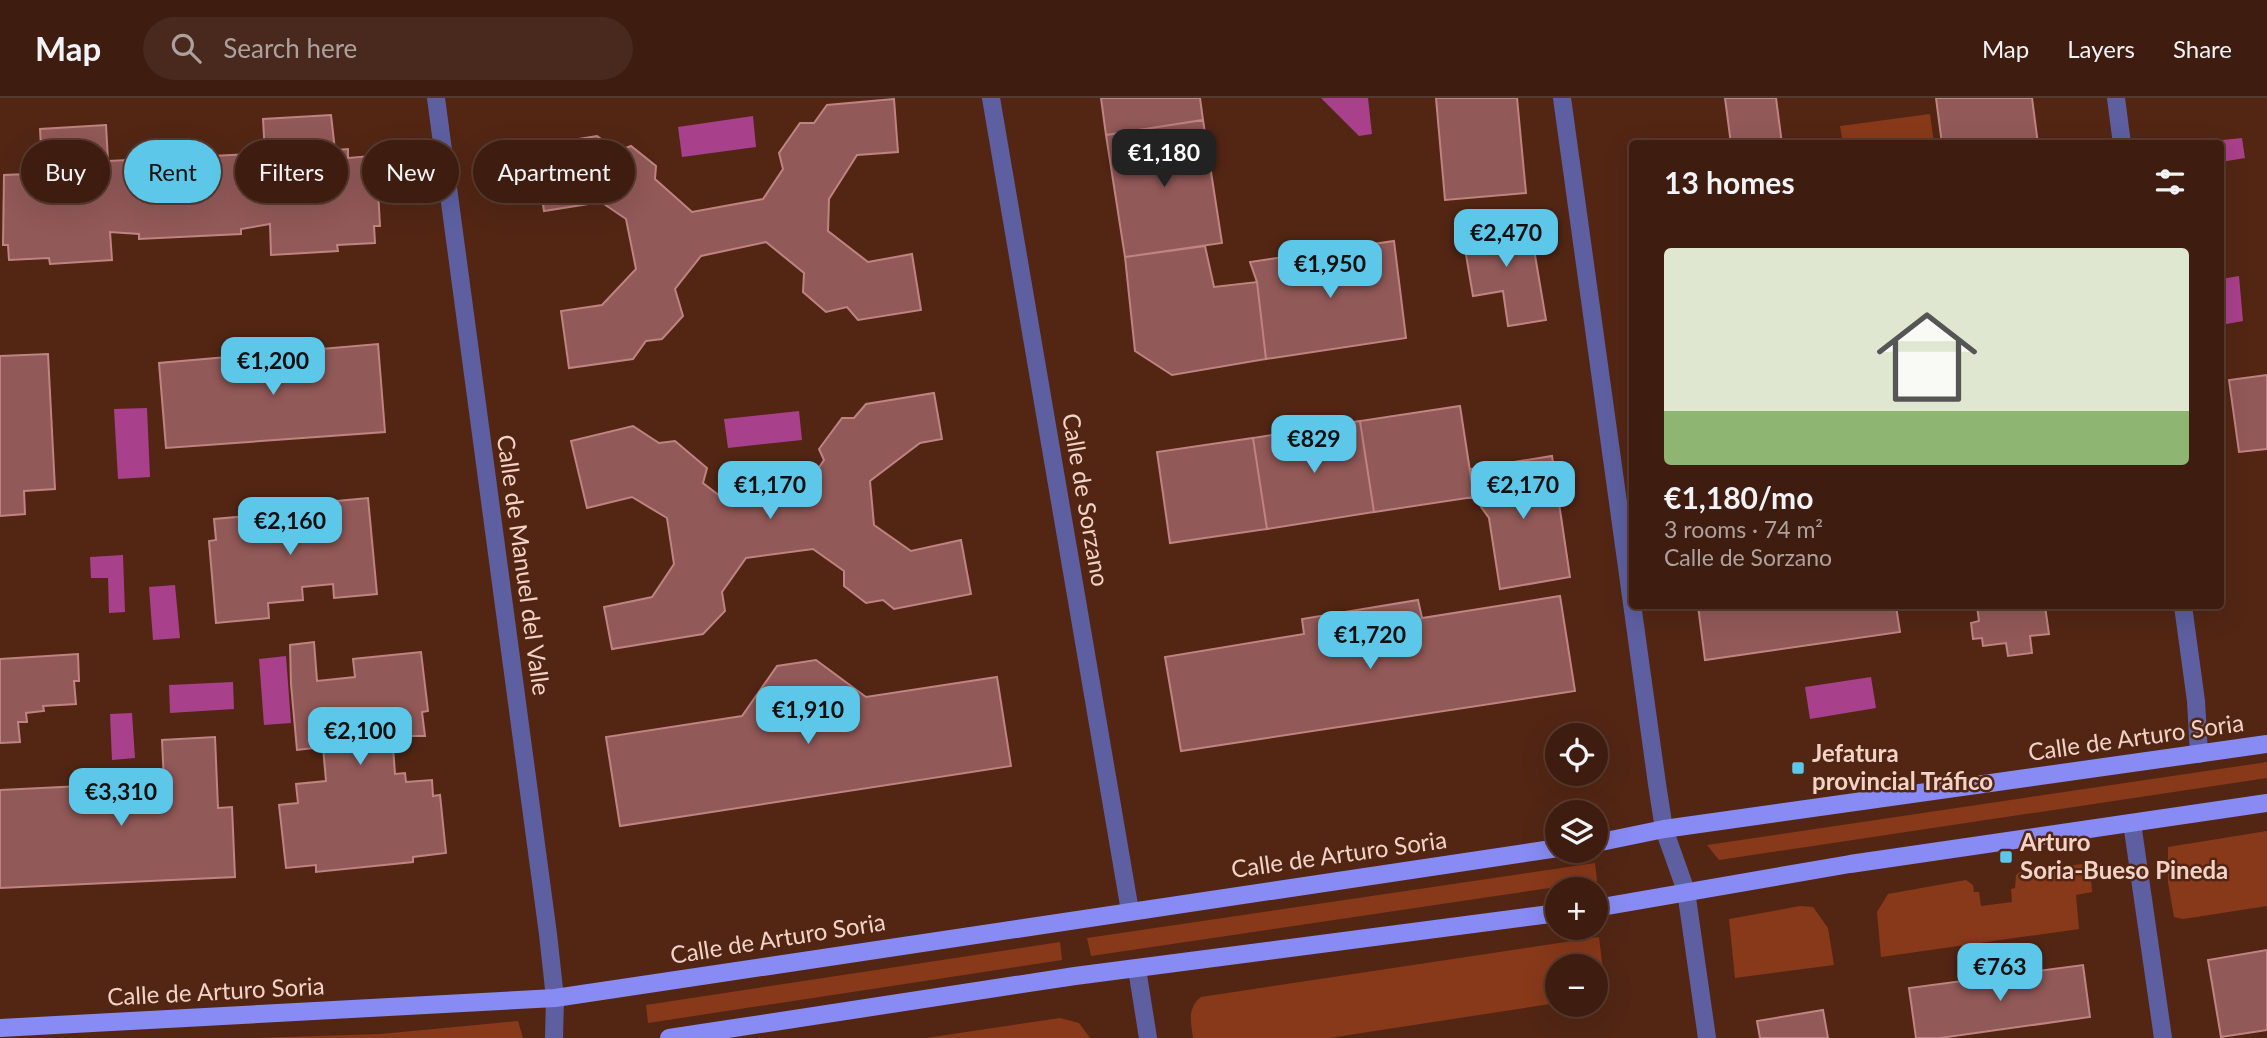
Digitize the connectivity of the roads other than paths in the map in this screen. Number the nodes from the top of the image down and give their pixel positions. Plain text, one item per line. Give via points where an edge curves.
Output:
1 (436, 98) edge
2 (991, 98) edge
3 (1562, 98) edge
4 (2116, 98) edge
5 (2121, 140) edge
6 (1629, 578) edge
7 (1633, 609) edge
8 (2183, 609) edge
9 (2267, 744) edge
10 (2199, 754) junction
11 (2267, 803) edge
12 (2132, 823) junction
13 (1664, 829) junction
14 (1608, 840) edge
15 (1545, 850) edge
16 (1686, 891) junction
17 (1608, 906) edge
18 (1130, 911) junction
19 (1545, 915) edge
20 (1138, 969) junction
21 (555, 998) junction
22 (0, 1028) edge
23 (554, 1038) edge
24 (669, 1038) edge
25 (1148, 1038) edge
26 (1707, 1038) edge
27 (2163, 1038) edge

1 - 21 street, Calle de Manuel del Valle
2 - 18 street, Calle de Sorzano
3 - 6 street
4 - 5 street
7 - 13 street
8 - 10 street
9 - 10 main road, Calle de Arturo Soria
10 - 13 main road, Calle de Arturo Soria
11 - 12 main road
12 - 16 main road
12 - 27 street
13 - 14 main road, Calle de Arturo Soria
13 - 16 street
15 - 18 main road, Calle de Arturo Soria
16 - 17 main road
16 - 26 street
18 - 21 main road, Calle de Arturo Soria
19 - 20 main road
20 - 24 main road
20 - 25 street
21 - 22 main road, Calle de Arturo Soria
21 - 23 street, Calle de Manuel del Valle

